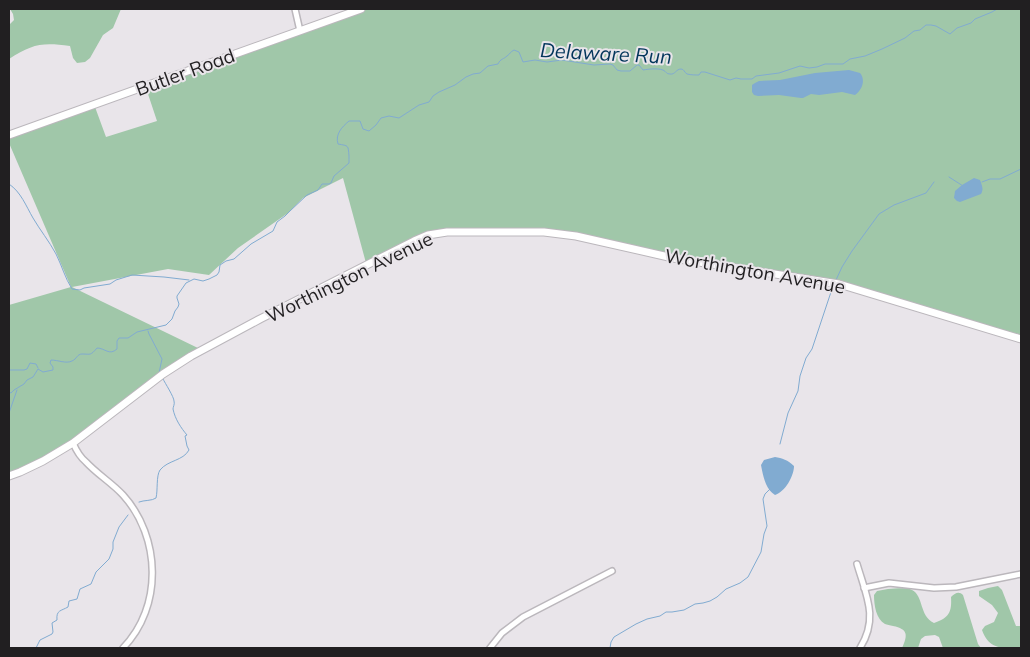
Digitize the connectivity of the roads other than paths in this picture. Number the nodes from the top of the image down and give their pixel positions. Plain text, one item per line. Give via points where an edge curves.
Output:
1 (295, 9) edge
2 (361, 9) edge
3 (300, 31) junction
4 (9, 135) edge
5 (1021, 339) edge
6 (73, 443) junction
7 (9, 476) edge
8 (857, 564) dead end
9 (612, 571) dead end
10 (1021, 574) edge
11 (864, 588) junction
12 (123, 648) edge
13 (490, 648) edge
14 (860, 648) edge

1 - 3 street
2 - 3 main road, Butler Road
3 - 4 main road, Butler Road
5 - 6 main road, Worthington Avenue via 825,281 673,258 566,234 447,232 414,241 190,356
6 - 7 main road, Worthington Avenue via 44,461
6 - 12 street via 86,463 116,488 132,507 150,545 151,593 144,616
8 - 11 street
9 - 13 street via 523,617 502,633
10 - 11 street via 956,587 928,588 889,583
11 - 14 street via 870,620

